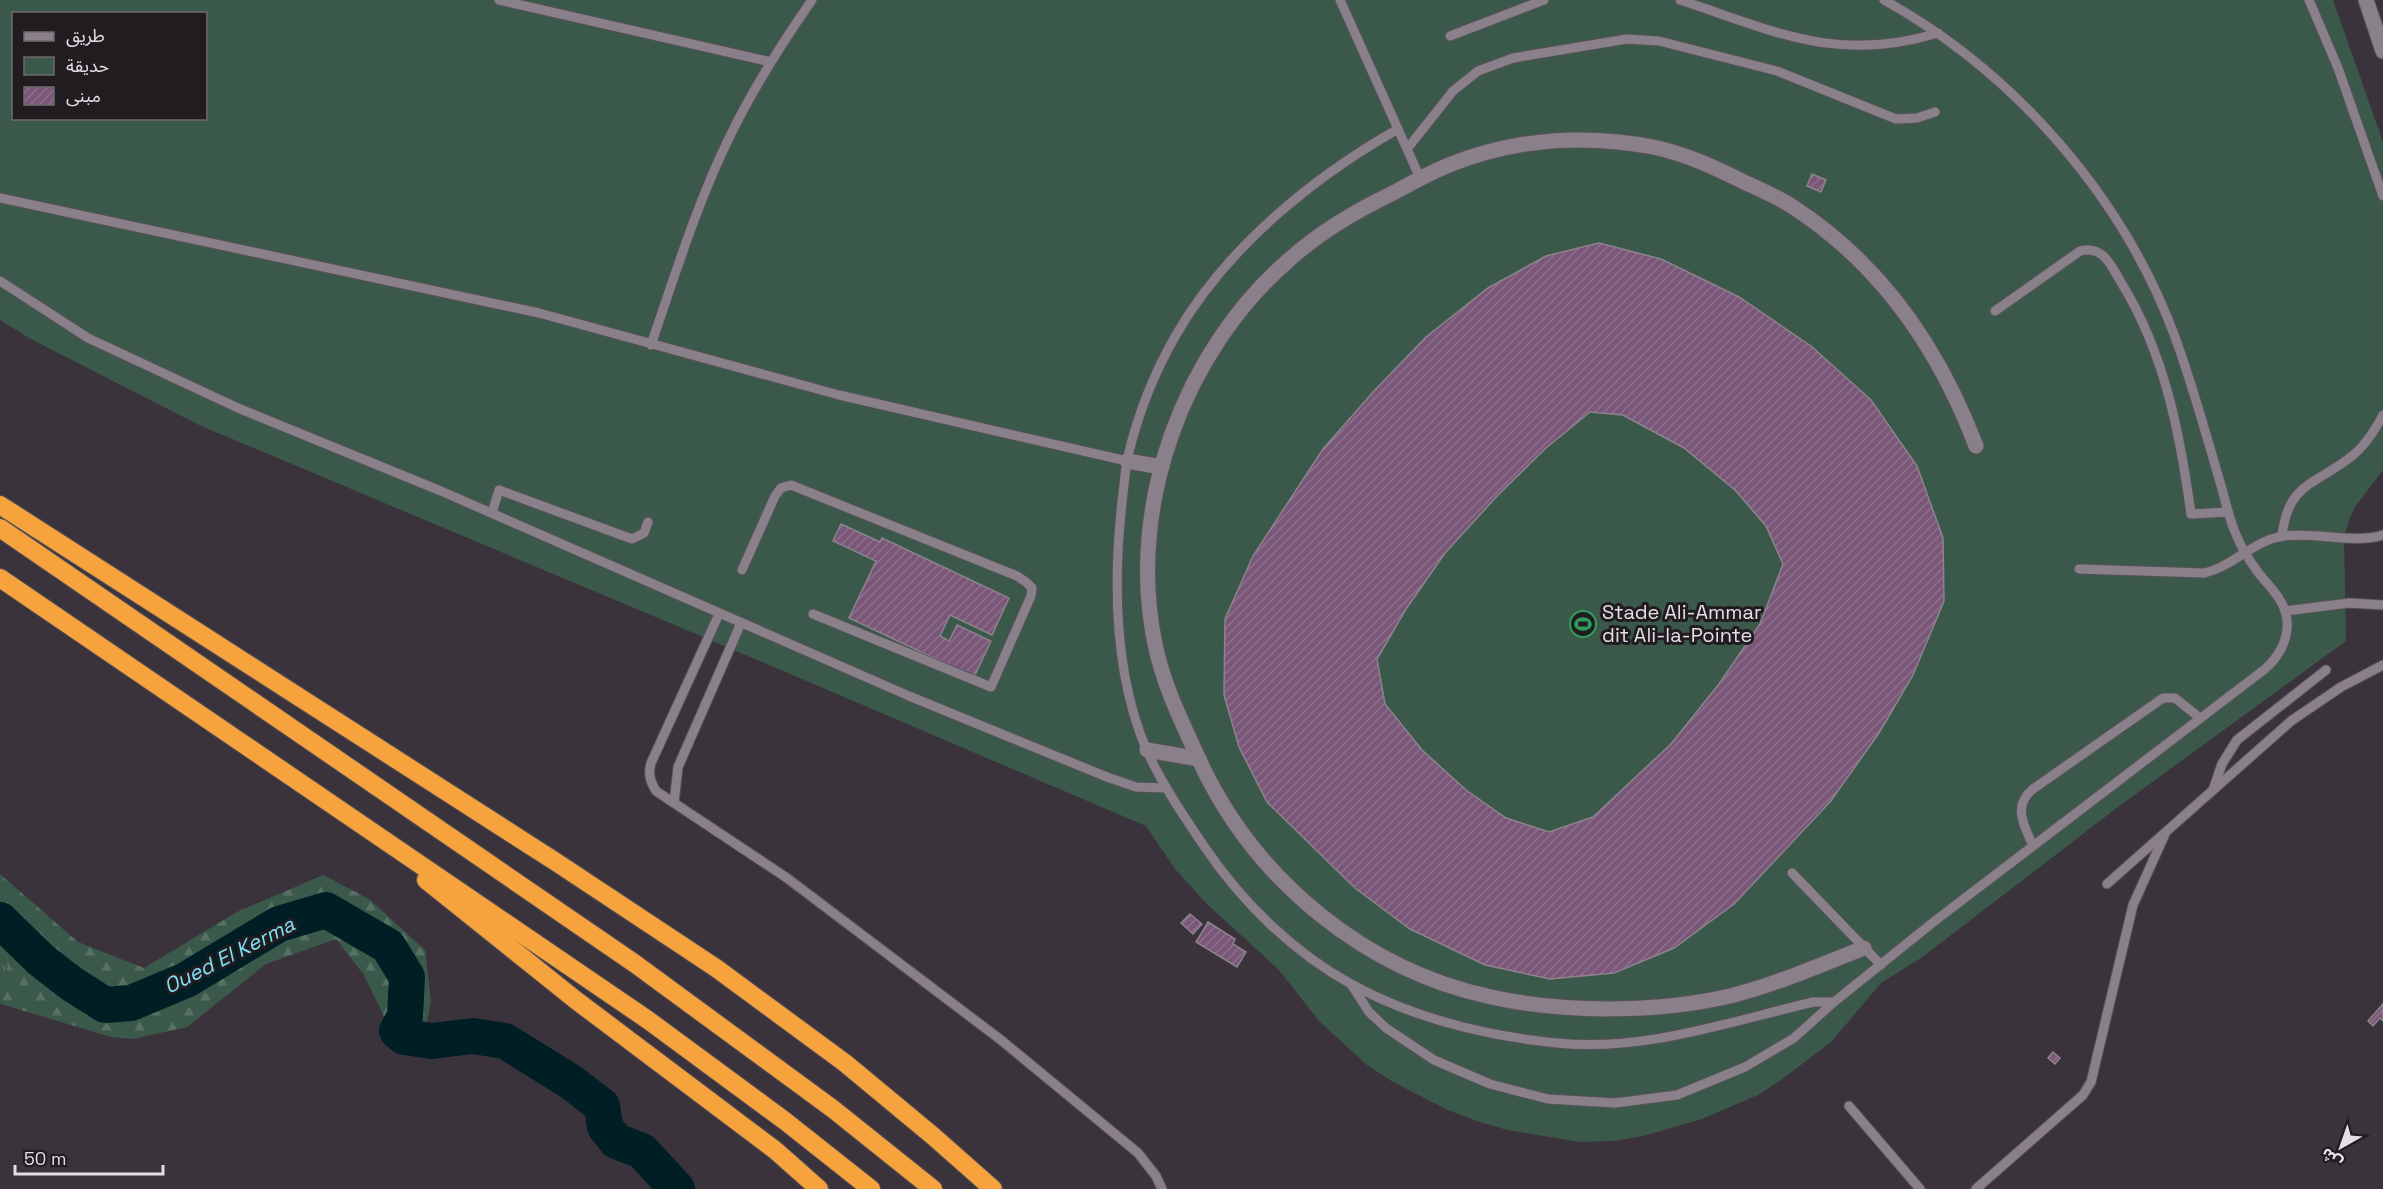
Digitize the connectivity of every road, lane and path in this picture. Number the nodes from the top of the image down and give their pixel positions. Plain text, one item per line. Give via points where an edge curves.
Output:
1 (499, 0) edge
2 (812, 0) edge
3 (1340, 0) edge
4 (1544, 0) edge
5 (1680, 0) edge
6 (1884, 0) edge
7 (2309, 0) edge
8 (2366, 0) edge
9 (1938, 33) junction
10 (1450, 36) dead end
11 (2383, 51) edge
12 (771, 62) junction
13 (1935, 112) dead end
14 (1398, 129) junction
15 (1407, 149) junction
16 (1420, 178) junction
17 (2383, 196) edge
18 (0, 198) edge
19 (0, 280) edge
20 (1995, 311) dead end
21 (651, 345) junction
22 (2383, 416) edge
23 (1976, 446) dead end
24 (1127, 461) junction
25 (1162, 467) junction
26 (0, 505) edge
27 (2228, 512) junction
28 (492, 513) junction
29 (648, 522) dead end
30 (0, 528) edge
31 (2383, 535) edge
32 (2282, 536) junction
33 (2244, 552) junction
34 (2079, 569) dead end
35 (742, 570) dead end
36 (0, 578) edge
37 (2383, 605) edge
38 (2285, 611) junction
39 (719, 614) junction
40 (813, 614) dead end
41 (741, 622) junction
42 (2383, 665) edge
43 (2326, 670) dead end
44 (2200, 718) junction
45 (1147, 750) junction
46 (1199, 759) junction
47 (1166, 789) junction
48 (2212, 792) junction
49 (674, 803) junction
50 (355, 822) junction
51 (2165, 834) junction
52 (2033, 846) junction
53 (1792, 873) dead end
54 (2107, 884) dead end
55 (1864, 948) junction
56 (1881, 965) junction
57 (1351, 984) junction
58 (1834, 1002) junction
59 (1849, 1106) dead end
60 (819, 1189) edge
61 (871, 1189) edge
62 (933, 1189) edge
63 (993, 1189) edge
64 (1160, 1189) edge
65 (1920, 1189) edge
66 (1976, 1189) edge

1 - 12 lane
2 - 12 lane
3 - 14 lane
4 - 10 lane
5 - 9 lane via 1819,44 1877,46
6 - 9 lane
7 - 17 lane via 2338,68
8 - 11 street
9 - 27 lane via 2023,105 2077,166 2127,238 2175,338
12 - 21 lane via 730,135 713,175 689,232
13 - 15 lane via 1896,119 1777,71 1659,41 1627,39 1513,58 1478,71 1453,91
14 - 15 lane
14 - 24 lane via 1316,184 1251,241 1211,283 1161,364 1138,420
15 - 16 lane
16 - 23 street via 1501,148 1567,140 1634,143 1698,159 1789,204 1821,226 1878,279 1925,340 1962,409
16 - 25 street via 1338,222 1263,284 1224,332 1203,366
18 - 21 lane via 539,313
19 - 28 lane via 88,338 133,360
20 - 27 lane via 2080,250 2093,249 2105,256 2153,345 2175,418 2191,514
21 - 24 lane via 839,395
22 - 32 lane via 2352,456 2293,500 2284,518
24 - 25 street
24 - 45 lane via 1117,546 1119,631 1131,698
25 - 46 street via 1148,557 1150,616 1171,699
26 - 63 highway via 717,968 845,1063
27 - 33 lane
28 - 29 lane via 499,490 632,539 644,533
28 - 39 lane
30 - 62 highway via 634,963
31 - 32 lane
32 - 33 lane
33 - 34 lane via 2221,569 2204,573
33 - 38 lane
35 - 40 lane via 775,496 781,488 791,485 1017,576 1032,588 991,687
36 - 50 highway
37 - 38 lane via 2349,603
38 - 44 lane via 2285,642 2273,662
39 - 41 lane
39 - 49 lane via 651,763 649,772 656,791
41 - 47 lane via 1107,777 1136,787
41 - 49 lane via 678,767
42 - 48 lane via 2341,687 2291,721
43 - 48 lane via 2237,740 2225,758
44 - 52 lane
44 - 52 lane via 2175,698 2163,698 2033,789 2026,795 2020,812
45 - 46 street
45 - 47 lane
46 - 55 street via 1245,837 1265,863 1313,909 1378,954 1460,989 1493,998 1553,1005 1654,1006 1732,995
47 - 57 lane via 1242,896 1311,959
48 - 51 lane
49 - 64 lane via 787,878 1001,1040 1138,1153
50 - 60 highway via 464,913 775,1150
50 - 61 highway via 648,1020 785,1120
51 - 54 lane
51 - 66 lane via 2133,905 2091,1082 2083,1095
52 - 56 lane
53 - 55 lane
55 - 56 lane
56 - 58 lane
57 - 58 lane via 1384,1000 1477,1030 1556,1043 1599,1045 1649,1041 1813,1002
57 - 58 lane via 1369,1012 1386,1028 1443,1064 1490,1084 1548,1099 1615,1103 1677,1095 1745,1067 1794,1038
59 - 65 lane

